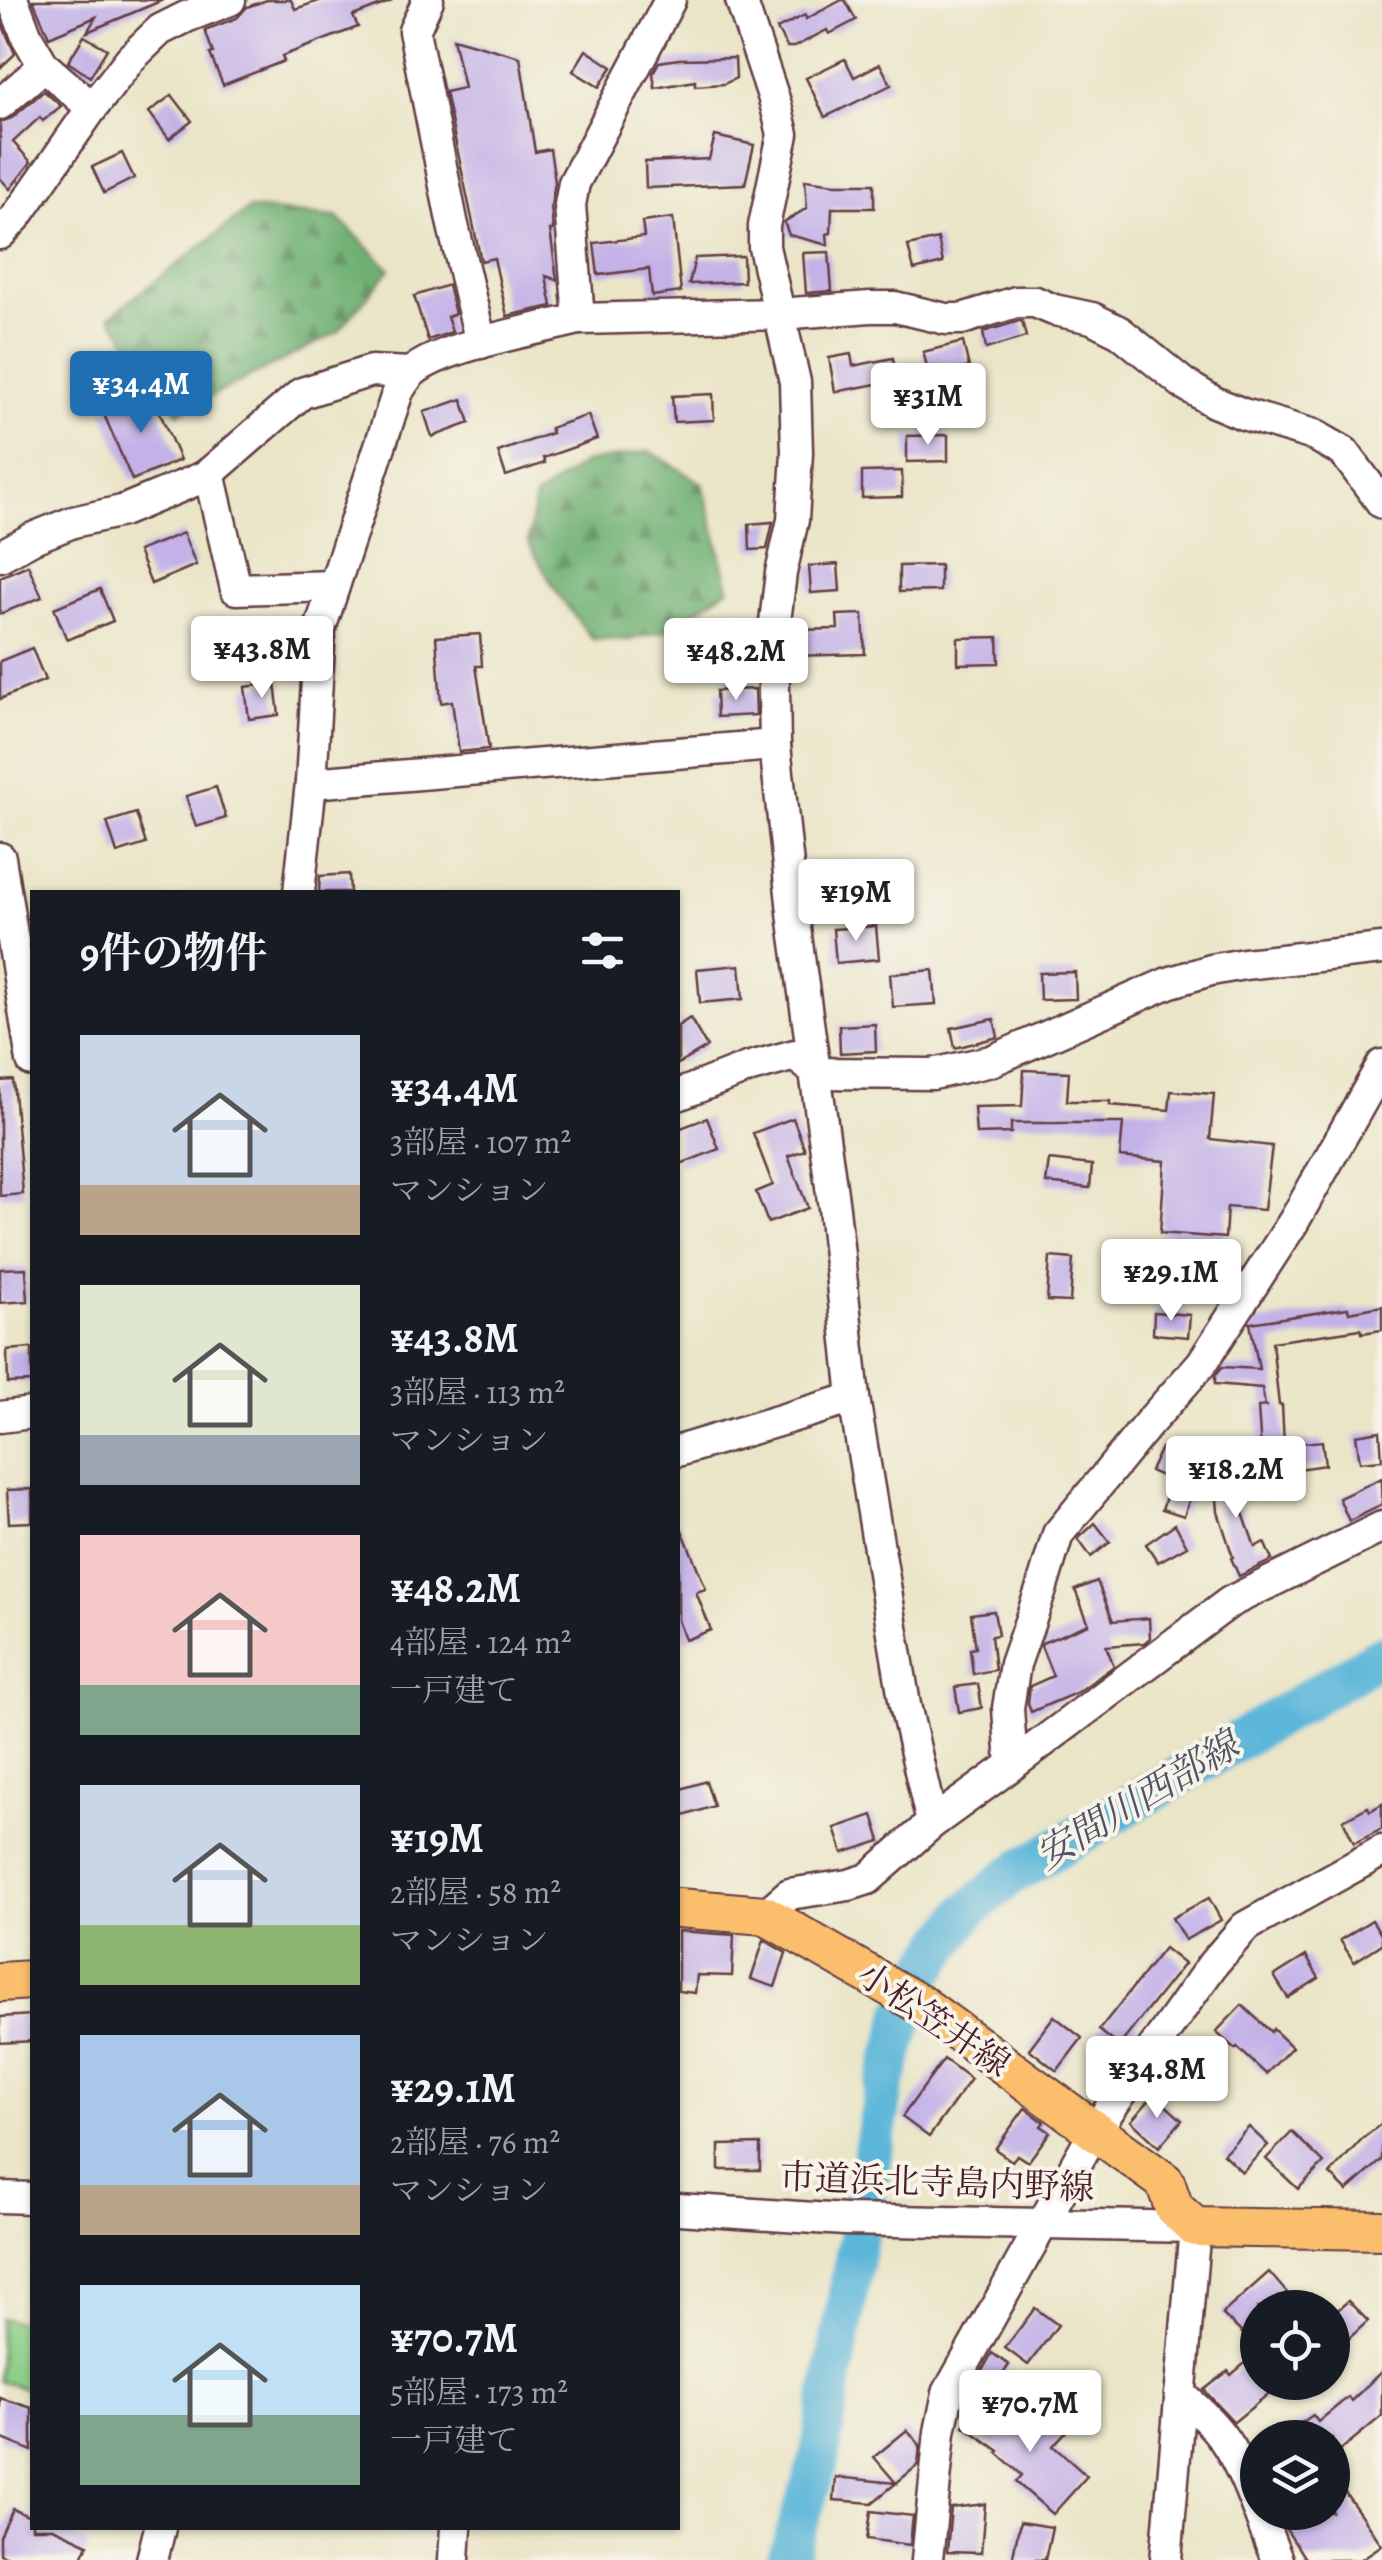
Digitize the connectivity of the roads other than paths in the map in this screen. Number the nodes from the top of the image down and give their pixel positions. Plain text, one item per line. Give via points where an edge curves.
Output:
1 (13, 0) edge
2 (230, 0) edge
3 (428, 0) edge
4 (670, 0) edge
5 (741, 0) edge
6 (44, 66) junction
7 (0, 104) edge
8 (92, 108) junction
9 (0, 234) edge
10 (780, 314) junction
11 (579, 319) junction
12 (482, 343) junction
13 (410, 373) junction
14 (209, 474) junction
15 (1382, 504) edge
16 (0, 556) edge
17 (334, 586) junction
18 (774, 745) junction
19 (311, 783) junction
20 (0, 858) edge
21 (298, 890) edge
22 (1382, 950) edge
23 (26, 978) edge
24 (30, 1034) edge
25 (1382, 1065) edge
26 (817, 1073) junction
27 (680, 1094) edge
28 (854, 1398) junction
29 (30, 1413) edge
30 (0, 1417) edge
31 (680, 1450) edge
32 (1382, 1526) edge
33 (1012, 1765) junction
34 (932, 1824) junction
35 (1382, 1851) edge
36 (680, 1908) edge
37 (765, 1915) junction
38 (30, 1980) edge
39 (0, 1982) edge
40 (1095, 2130) junction
41 (0, 2197) edge
42 (30, 2198) edge
43 (680, 2209) edge
44 (1044, 2224) junction
45 (1194, 2227) junction
46 (1382, 2230) edge
47 (1180, 2394) junction
48 (160, 2530) edge
49 (456, 2530) edge
50 (152, 2560) edge
51 (454, 2560) edge
52 (927, 2560) edge
53 (1166, 2560) edge
54 (1277, 2560) edge

1 - 6 street
2 - 8 street via 160,30
3 - 12 street via 414,32
4 - 11 street via 574,183
5 - 10 street via 783,134 764,226
6 - 7 street
6 - 8 street
8 - 9 street
10 - 11 street
10 - 15 street via 895,308 962,319 1035,302 1081,315 1120,332 1214,402 1314,435 1344,452
10 - 18 street via 795,382 797,453 774,638
11 - 12 street
12 - 13 street
13 - 14 street via 371,371 302,393
13 - 17 street
14 - 16 street
14 - 17 street via 236,589
17 - 19 street via 320,630
18 - 19 street
18 - 26 street
19 - 21 street
20 - 23 street
22 - 26 street via 1211,970 966,1067 932,1074
23 - 24 street
25 - 33 street via 1202,1363 1058,1534 1015,1664 1008,1708
26 - 27 street via 795,1055
26 - 28 street
28 - 31 street
28 - 34 street via 904,1704
29 - 30 street
32 - 33 street via 1230,1602
33 - 34 street
34 - 37 street via 868,1879 789,1894
35 - 40 street via 1244,1927
36 - 37 main road, 小松笠井線
37 - 40 main road, 小松笠井線 via 924,2006
38 - 39 main road
40 - 44 street
40 - 45 main road, 小松笠井線 via 1165,2182 1174,2208
41 - 42 street
43 - 44 street, 市道浜北寺島内野線
44 - 45 street, 市道浜北寺島内野線
44 - 52 street via 948,2393
45 - 46 main road
45 - 47 street
47 - 53 street
47 - 54 street via 1224,2440
48 - 50 street
49 - 51 street

